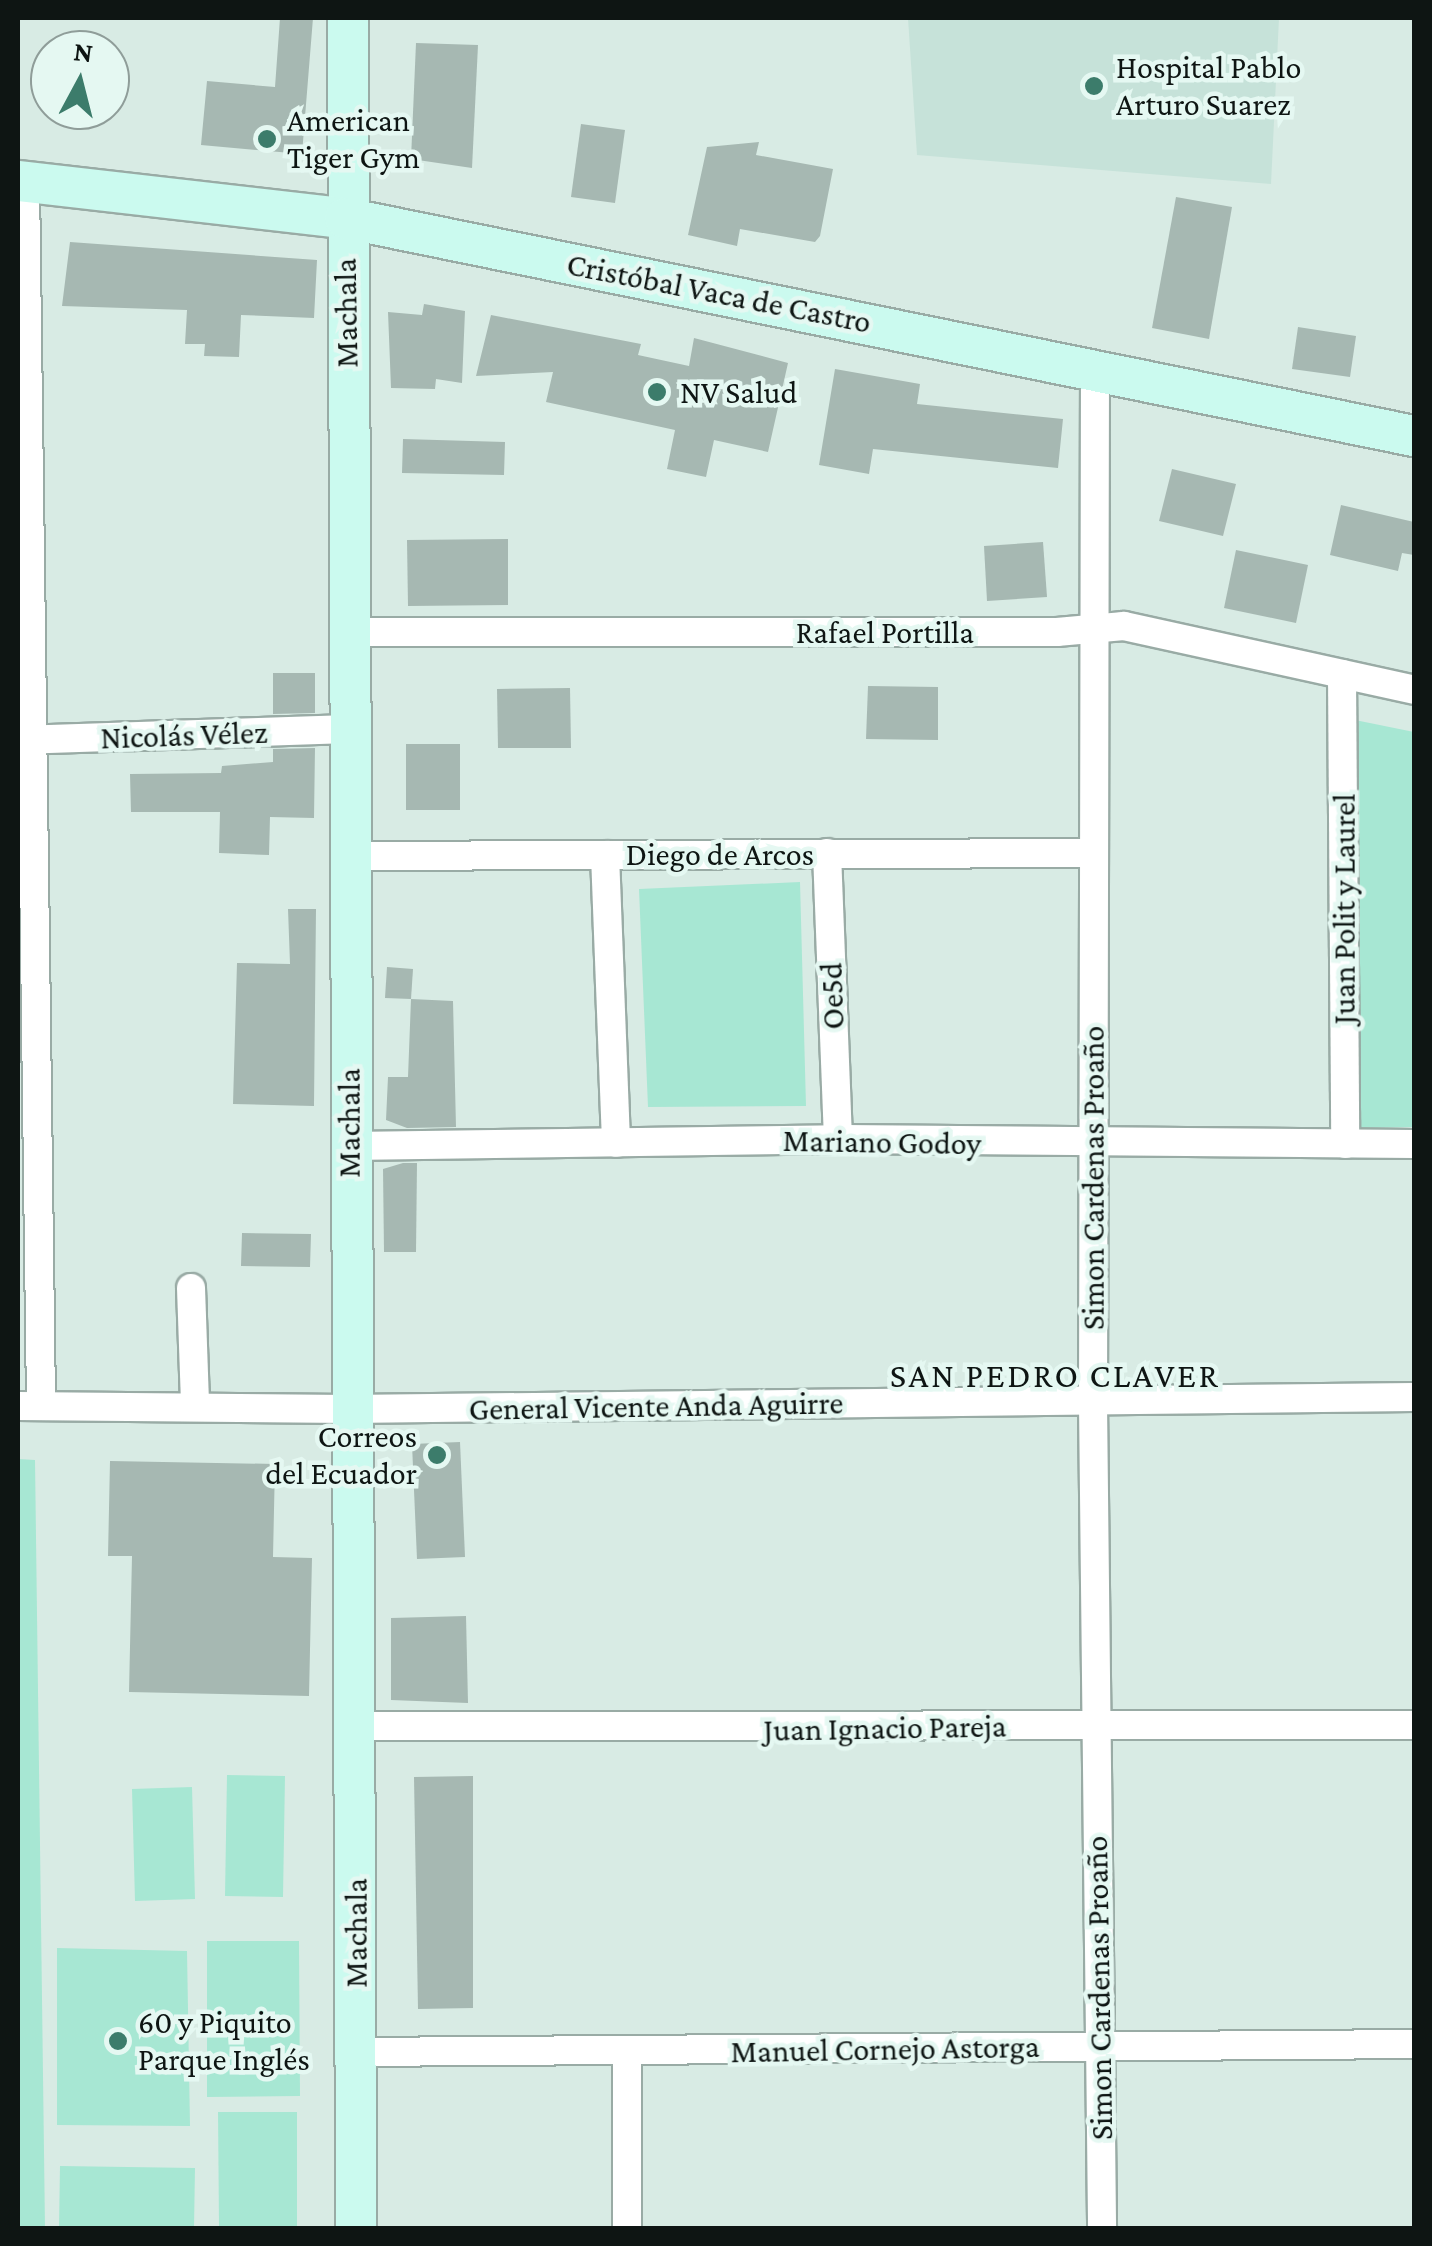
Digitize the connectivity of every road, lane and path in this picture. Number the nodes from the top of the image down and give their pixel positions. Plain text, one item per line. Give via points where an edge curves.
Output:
1 (348, 18) edge
2 (22, 181) edge
3 (345, 218) junction
4 (1095, 368) junction
5 (1414, 436) edge
6 (1091, 628) junction
7 (349, 632) junction
8 (1342, 674) junction
9 (1414, 690) edge
10 (350, 729) junction
11 (26, 740) edge
12 (826, 853) junction
13 (1092, 853) junction
14 (604, 854) junction
15 (349, 856) junction
16 (838, 1139) junction
17 (616, 1142) junction
18 (1345, 1144) junction
19 (1414, 1144) edge
20 (1092, 1145) junction
21 (350, 1146) junction
22 (190, 1288) dead end
23 (1414, 1397) edge
24 (1093, 1403) junction
25 (195, 1405) junction
26 (29, 1406) edge
27 (349, 1409) junction
28 (1414, 1724) edge
29 (356, 1726) junction
30 (1096, 1726) junction
31 (1414, 2044) edge
32 (1100, 2047) junction
33 (354, 2052) junction
34 (627, 2052) junction
35 (356, 2228) edge
36 (628, 2228) edge
37 (1102, 2228) edge

1 - 3 main road, Machala
2 - 3 main road, Cristóbal Vaca de Castro
2 - 11 street
3 - 4 main road, Cristóbal Vaca de Castro
3 - 7 main road, Machala
4 - 5 main road, Cristóbal Vaca de Castro
4 - 6 street, Simon Cardenas Proaño
6 - 7 street, Rafael Portilla
6 - 8 street, Rafael Portilla via 1124,626
6 - 13 street, Simon Cardenas Proaño
7 - 10 main road, Machala
8 - 9 street, Rafael Portilla
8 - 18 street, Juan Polit y Laurel
10 - 11 street, Nicolás Vélez
10 - 15 main road, Machala
11 - 26 street
12 - 13 street, Diego de Arcos
12 - 14 street, Diego de Arcos
12 - 16 street, Oe5d
13 - 20 street, Simon Cardenas Proaño
14 - 15 street, Diego de Arcos
14 - 17 street
15 - 21 main road, Machala
16 - 17 street, Mariano Godoy
16 - 20 street, Mariano Godoy
17 - 21 street, Mariano Godoy
18 - 19 street, Mariano Godoy
18 - 20 street, Mariano Godoy
20 - 24 street, Simon Cardenas Proaño
21 - 27 main road, Machala
22 - 25 street
23 - 24 street, General Vicente Anda Aguirre
24 - 27 street, General Vicente Anda Aguirre
24 - 30 street, Simon Cardenas Proaño
25 - 26 street, General Vicente Anda Aguirre
25 - 27 street, General Vicente Anda Aguirre
27 - 29 main road, Machala
28 - 30 street, Juan Ignacio Pareja
29 - 30 street, Juan Ignacio Pareja
29 - 33 main road, Machala
30 - 32 street, Simon Cardenas Proaño
31 - 32 street, Manuel Cornejo Astorga
32 - 34 street, Manuel Cornejo Astorga
32 - 37 street, Simon Cardenas Proaño
33 - 34 street, Manuel Cornejo Astorga
33 - 35 main road, Machala
34 - 36 street

